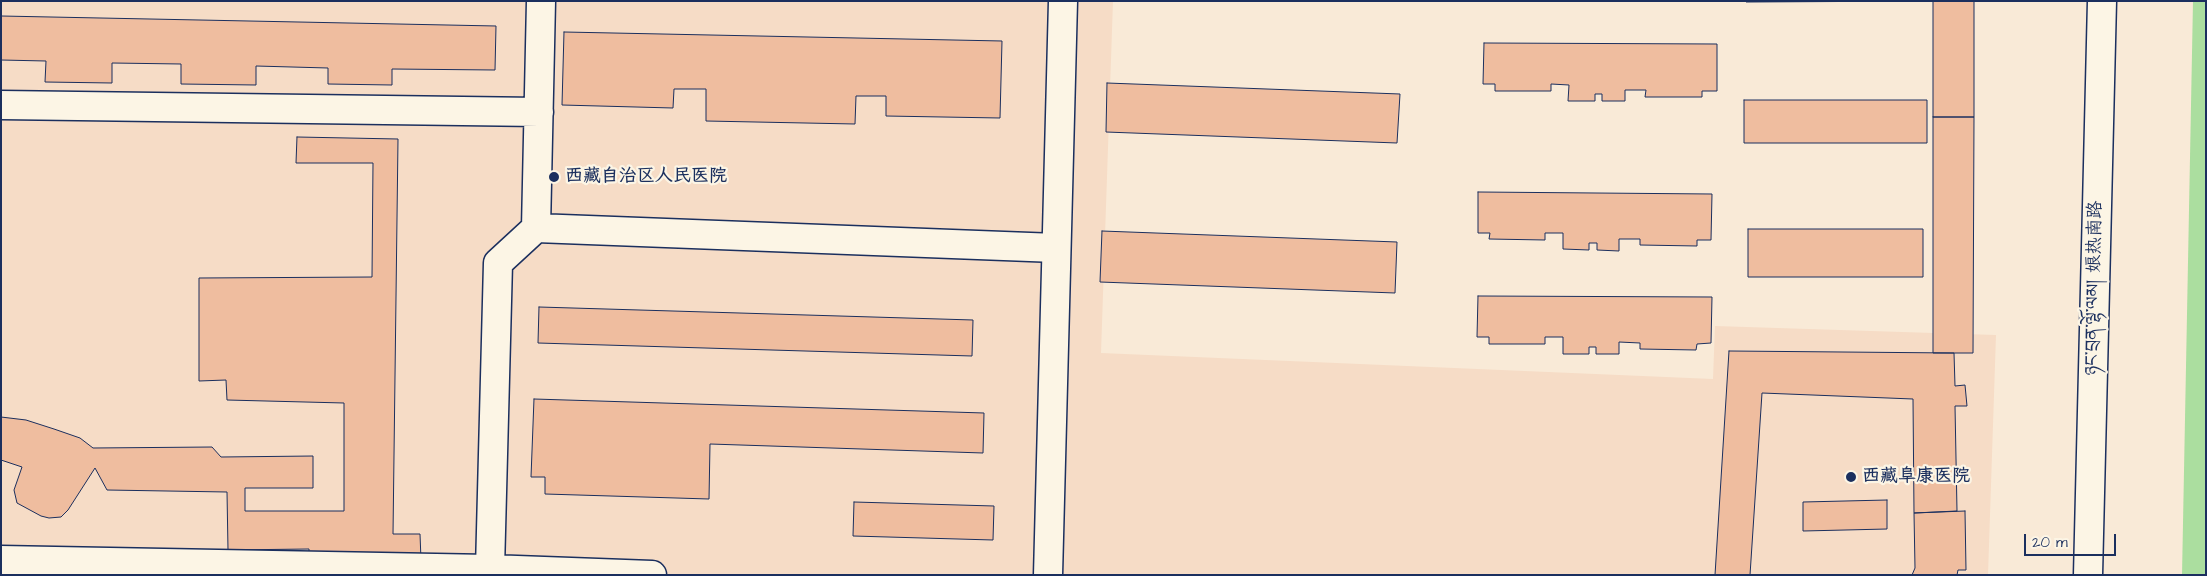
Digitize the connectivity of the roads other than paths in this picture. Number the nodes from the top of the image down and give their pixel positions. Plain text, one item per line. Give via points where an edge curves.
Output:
1 (541, 1) edge
2 (1063, 1) edge
3 (2102, 1) edge
4 (1, 105) edge
5 (539, 112) junction
6 (536, 228) junction
7 (1056, 248) junction
8 (1, 560) edge
9 (490, 569) junction
10 (652, 575) edge
11 (1048, 575) edge
12 (2088, 575) edge

1 - 5 main road
2 - 7 main road
3 - 12 main road, ཉང་བྲན་ལྷོ་ལམ། 娘热南路
4 - 5 main road
5 - 6 main road
6 - 7 main road
6 - 9 main road via 498,263
7 - 11 main road
8 - 9 main road
9 - 10 main road

